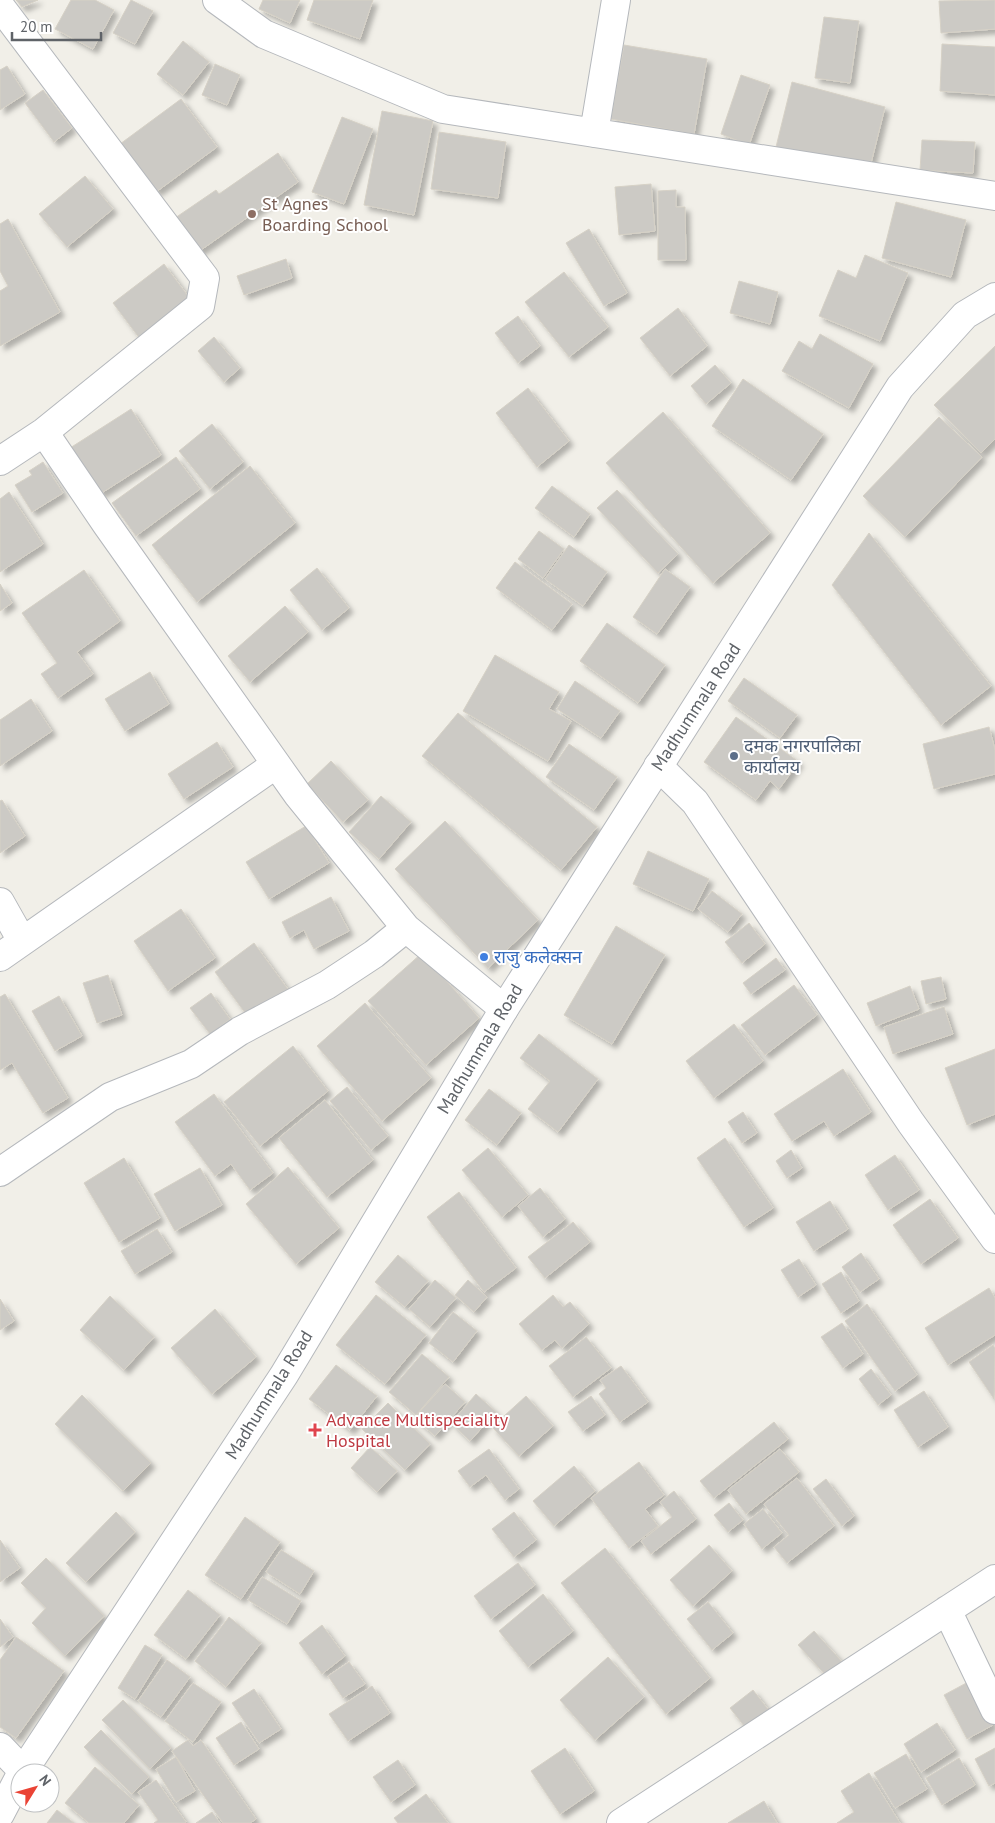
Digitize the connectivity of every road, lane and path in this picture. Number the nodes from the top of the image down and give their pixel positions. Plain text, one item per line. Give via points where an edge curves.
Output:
1 (217, 0) edge
2 (616, 0) edge
3 (0, 6) edge
4 (594, 133) junction
5 (995, 196) edge
6 (995, 297) edge
7 (44, 432) junction
8 (0, 461) edge
9 (275, 765) junction
10 (658, 766) junction
11 (0, 902) edge
12 (406, 928) junction
13 (22, 941) junction
14 (0, 957) edge
15 (504, 1009) junction
16 (0, 1172) edge
17 (995, 1239) edge
18 (995, 1580) edge
19 (946, 1610) junction
20 (995, 1710) edge
21 (0, 1747) edge
22 (13, 1763) edge
23 (28, 1763) edge
24 (10, 1794) edge
25 (0, 1814) edge
26 (622, 1823) edge

1 - 4 street via 264,34 443,109
2 - 4 street
3 - 7 street via 205,278 200,306
4 - 5 street
6 - 10 street, Madhummala Road via 965,315 900,387
7 - 8 street
7 - 9 street
9 - 12 street
9 - 13 street
10 - 15 street, Madhummala Road
10 - 17 street via 695,802 911,1122
11 - 13 street
12 - 15 street
12 - 16 street via 327,985 240,1031 190,1064 110,1097
13 - 14 street
15 - 23 street, Madhummala Road via 284,1375
18 - 19 street
19 - 20 street
19 - 26 street
21 - 22 street
24 - 25 street, Madhummala Road

